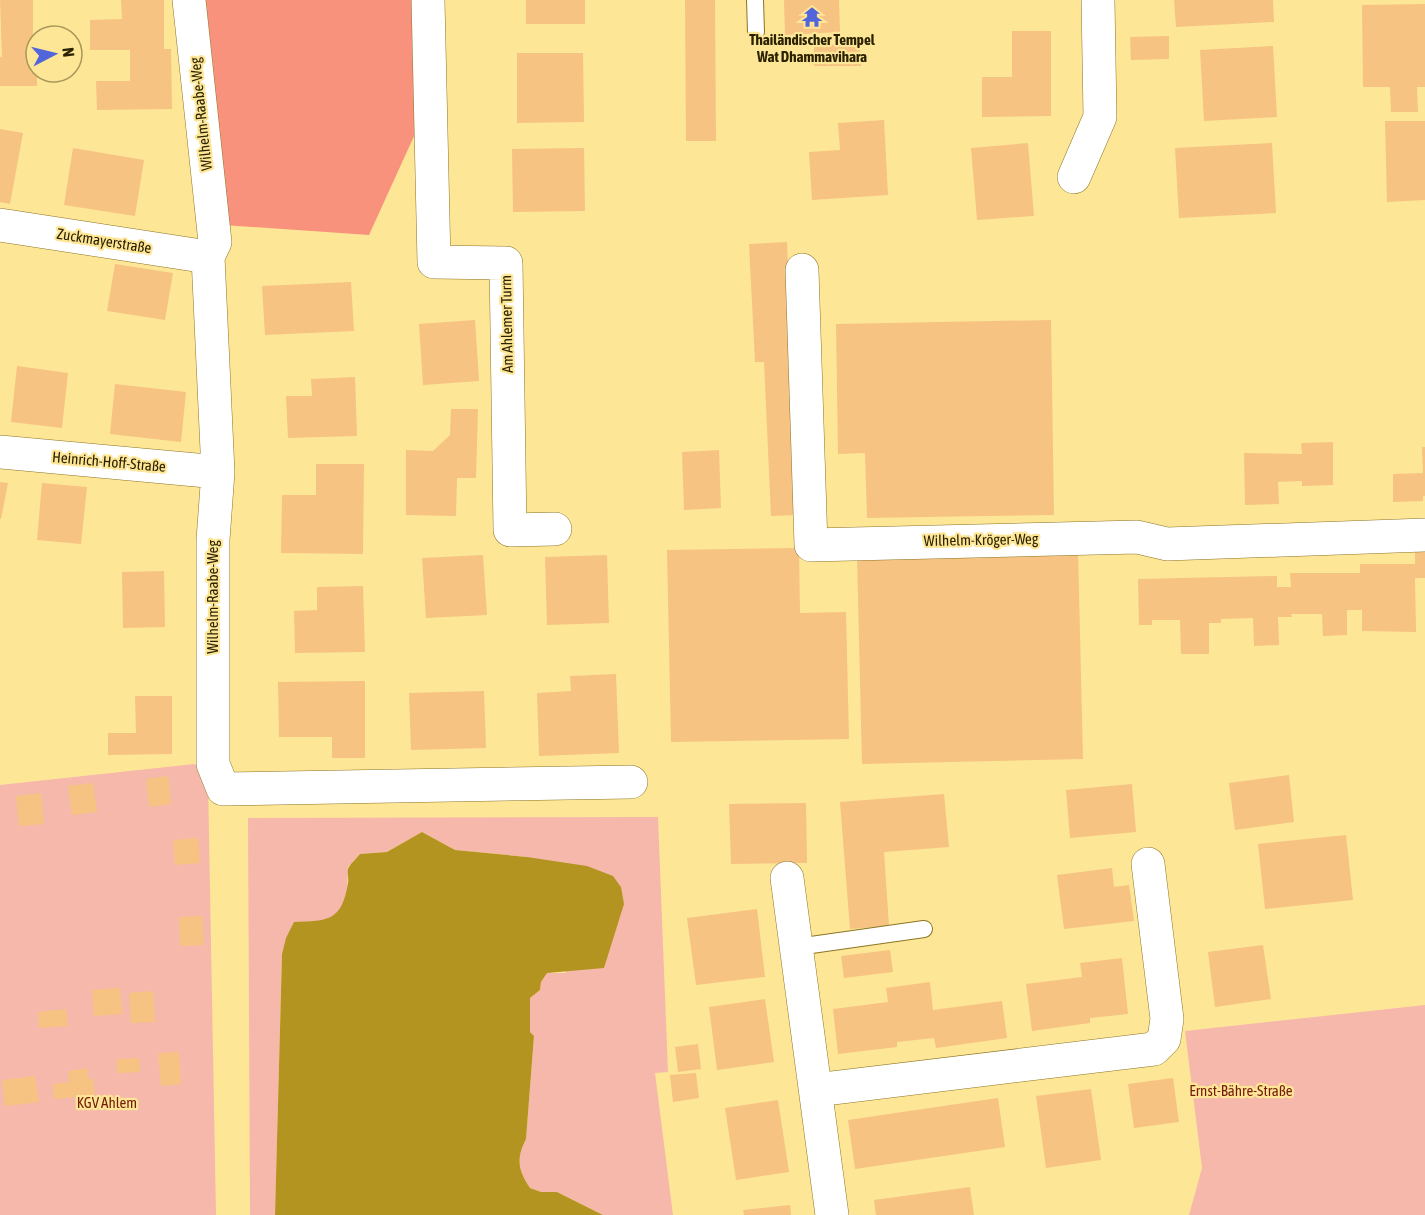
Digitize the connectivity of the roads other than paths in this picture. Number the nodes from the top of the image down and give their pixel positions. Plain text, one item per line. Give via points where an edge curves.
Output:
1 (189, 0) edge
2 (428, 0) edge
3 (755, 0) edge
4 (1098, 0) edge
5 (756, 32) dead end
6 (1074, 177) dead end
7 (0, 225) edge
8 (207, 257) junction
9 (802, 270) dead end
10 (0, 452) edge
11 (218, 472) junction
12 (555, 529) dead end
13 (1425, 535) edge
14 (630, 782) dead end
15 (1148, 864) dead end
16 (787, 878) dead end
17 (924, 929) dead end
18 (797, 947) junction
19 (816, 1090) junction
20 (832, 1215) edge

1 - 8 street, Wilhelm-Raabe-Weg via 215,242
2 - 12 street, Am Ahlemer Turm via 434,262 506,263 510,530
3 - 5 lane
4 - 6 street via 1100,117
7 - 8 street, Zuckmayerstraße
8 - 11 street, Wilhelm-Raabe-Weg
9 - 13 street, Wilhelm-Kröger-Weg via 811,545 1137,537 1167,544
10 - 11 street, Heinrich-Hoff-Straße
11 - 14 street, Wilhelm-Raabe-Weg via 213,540 213,764 223,789
15 - 19 street via 1167,1019 1164,1039 1154,1049
16 - 18 street
17 - 18 lane
18 - 19 street
19 - 20 street

